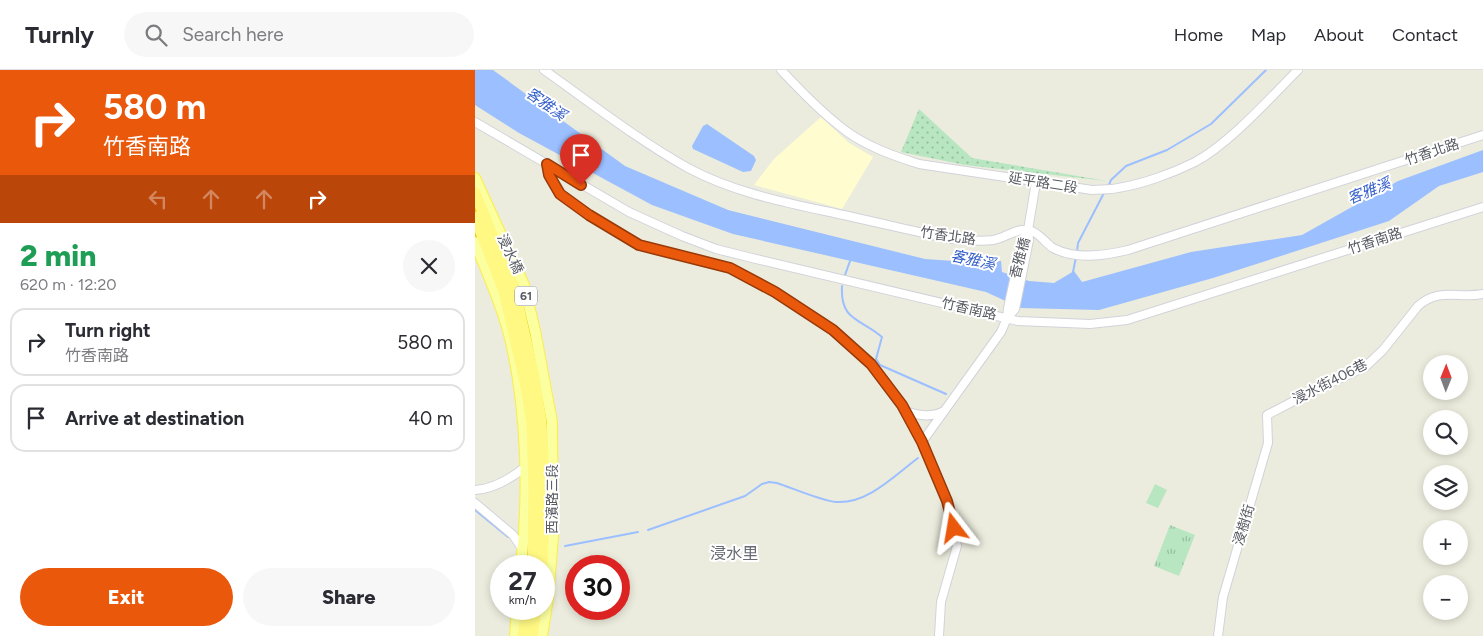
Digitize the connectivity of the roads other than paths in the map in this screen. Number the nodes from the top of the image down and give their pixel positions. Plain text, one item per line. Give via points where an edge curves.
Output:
1 (544, 70) edge
2 (781, 70) edge
3 (1298, 70) edge
4 (475, 122) edge
5 (1483, 135) edge
6 (547, 164) junction
7 (475, 178) edge
8 (1036, 182) junction
9 (475, 193) edge
10 (1483, 207) edge
11 (475, 217) edge
12 (1028, 230) junction
13 (475, 242) edge
14 (1483, 294) edge
15 (1007, 318) junction
16 (905, 411) junction
17 (944, 411) junction
18 (1267, 415) joint
19 (537, 423) junction
20 (922, 442) junction
21 (524, 468) junction
22 (475, 490) edge
23 (475, 503) edge
24 (523, 550) junction
25 (522, 555) edge
26 (533, 555) edge
27 (543, 555) edge
28 (516, 620) edge
29 (525, 620) edge
30 (534, 620) edge
31 (515, 636) edge
32 (523, 636) edge
33 (532, 636) edge
34 (542, 636) edge
35 (939, 636) edge
36 (1217, 636) edge

1 - 12 street, 竹香北路 via 681,163 755,195 951,239 977,242
2 - 8 street, 延平路二段 via 846,131 892,155 919,164
3 - 8 street, 延平路二段 via 1217,146 1163,176 1119,188 1091,190
4 - 6 street, 竹香南路
5 - 12 street, 竹香北路 via 1113,254 1068,254
6 - 15 street, 竹香南路 via 629,212 716,249
6 - 16 street via 549,175 560,194 639,245 730,268 775,292 833,330 871,364
7 - 19 main road, 浸水橋 / 61 via 524,285 535,331
8 - 12 street
9 - 19 highway, 浸水橋 / 61 via 514,288 534,377
10 - 15 street, 竹香南路 via 1127,320 1090,324
11 - 19 highway, 浸水橋 / 61 via 504,291
12 - 15 street, 香雅橋
13 - 19 main road, 浸水橋 / 61
14 - 18 street, 浸水街406巷 via 1431,297 1418,306 1365,368
15 - 17 street, 香雅橋 via 1001,332
16 - 17 street via 916,415 936,415
16 - 20 street
17 - 20 street, 香雅橋
18 - 36 street, 浸樹街 via 1268,443 1223,597
19 - 21 main road, 西濱路三段 / 61
19 - 26 highway, 61
19 - 27 highway, 61 via 545,491
19 - 34 main road, 西濱路三段 / 61 via 553,536
20 - 35 street via 947,501 957,546 941,602
21 - 22 street via 509,480
21 - 24 main road, 西濱路三段 / 61
23 - 24 street via 513,535
24 - 25 main road, 西濱路三段 / 61
28 - 31 main road
29 - 32 highway
30 - 33 highway

